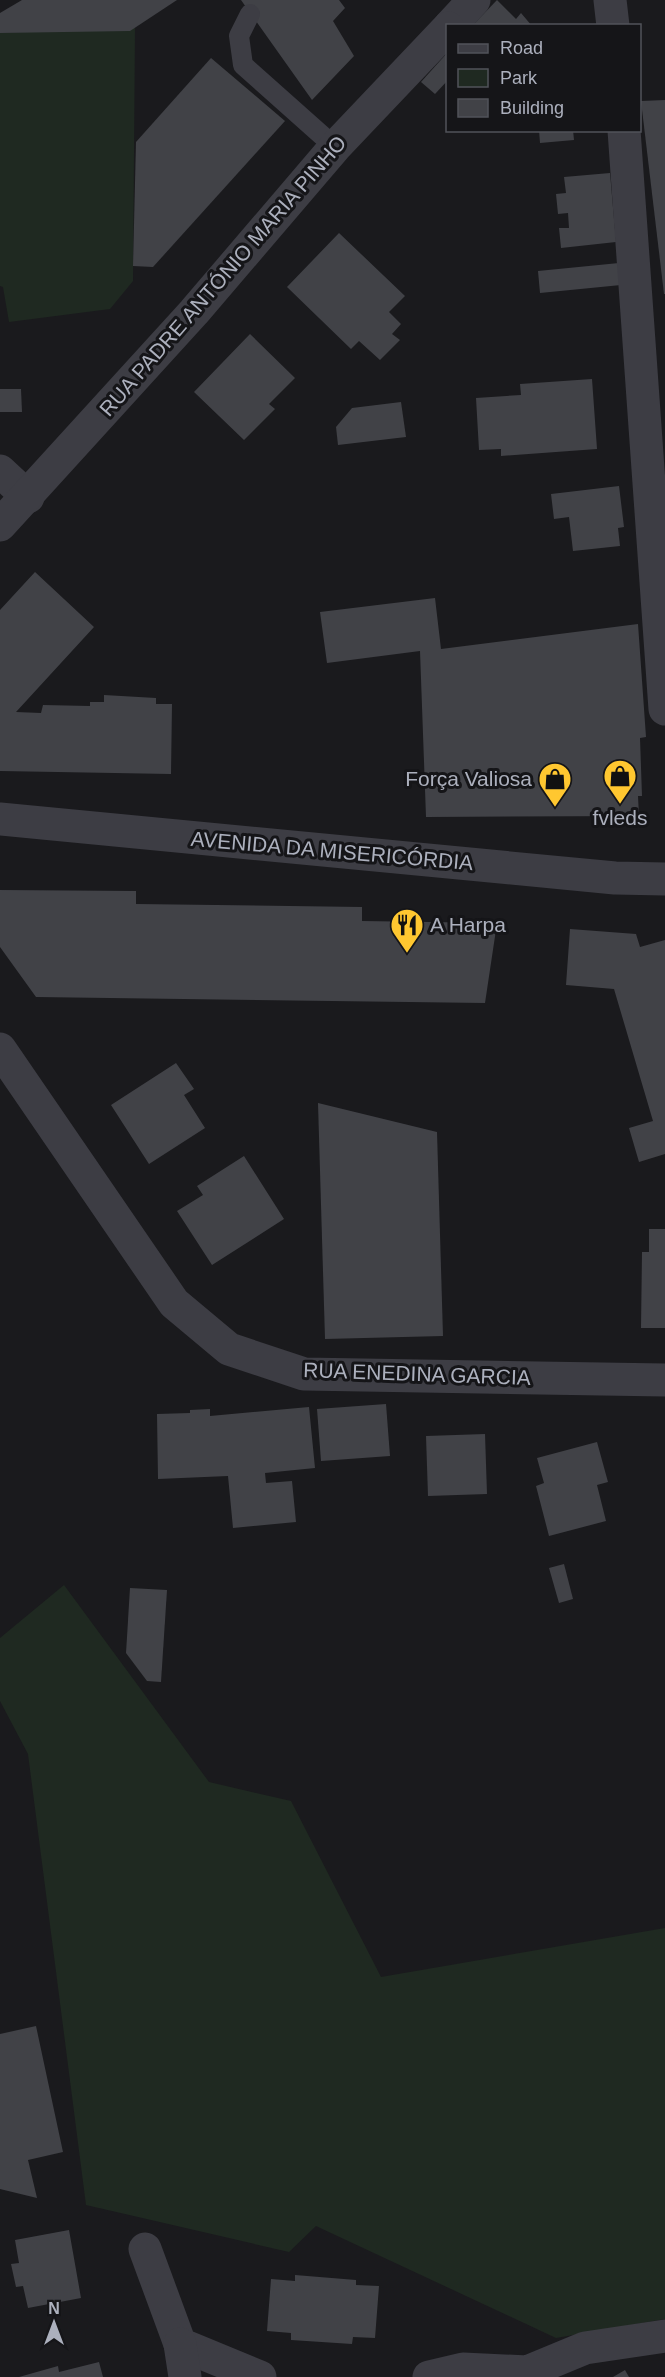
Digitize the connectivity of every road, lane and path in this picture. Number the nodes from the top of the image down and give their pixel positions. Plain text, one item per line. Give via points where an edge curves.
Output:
1 (474, 0) edge
2 (610, 0) edge
3 (250, 14) dead end
4 (451, 24) edge
5 (613, 24) edge
6 (446, 29) edge
7 (624, 132) edge
8 (335, 147) junction
9 (0, 471) edge
10 (28, 497) junction
11 (0, 525) edge
12 (665, 709) edge
13 (0, 819) edge
14 (665, 879) edge
15 (0, 1049) edge
16 (665, 1380) edge
17 (145, 2249) dead end
18 (665, 2336) edge
19 (180, 2344) junction
20 (523, 2375) edge
21 (185, 2377) edge
22 (260, 2377) edge
23 (429, 2377) edge

1 - 4 street, RUA PADRE ANTÓNIO MARIA PINHO
2 - 5 street
3 - 8 lane via 239,36 243,65
6 - 8 street, RUA PADRE ANTÓNIO MARIA PINHO
7 - 12 street
8 - 10 street, RUA PADRE ANTÓNIO MARIA PINHO
9 - 10 street
10 - 11 street, RUA PADRE ANTÓNIO MARIA PINHO
13 - 14 street, AVENIDA DA MISERICÓRDIA via 604,877
15 - 16 street, RUA ENEDINA GARCIA via 174,1303 229,1349 304,1374
17 - 19 street
18 - 20 street via 585,2348
19 - 21 street
19 - 22 street
20 - 23 street via 463,2369

